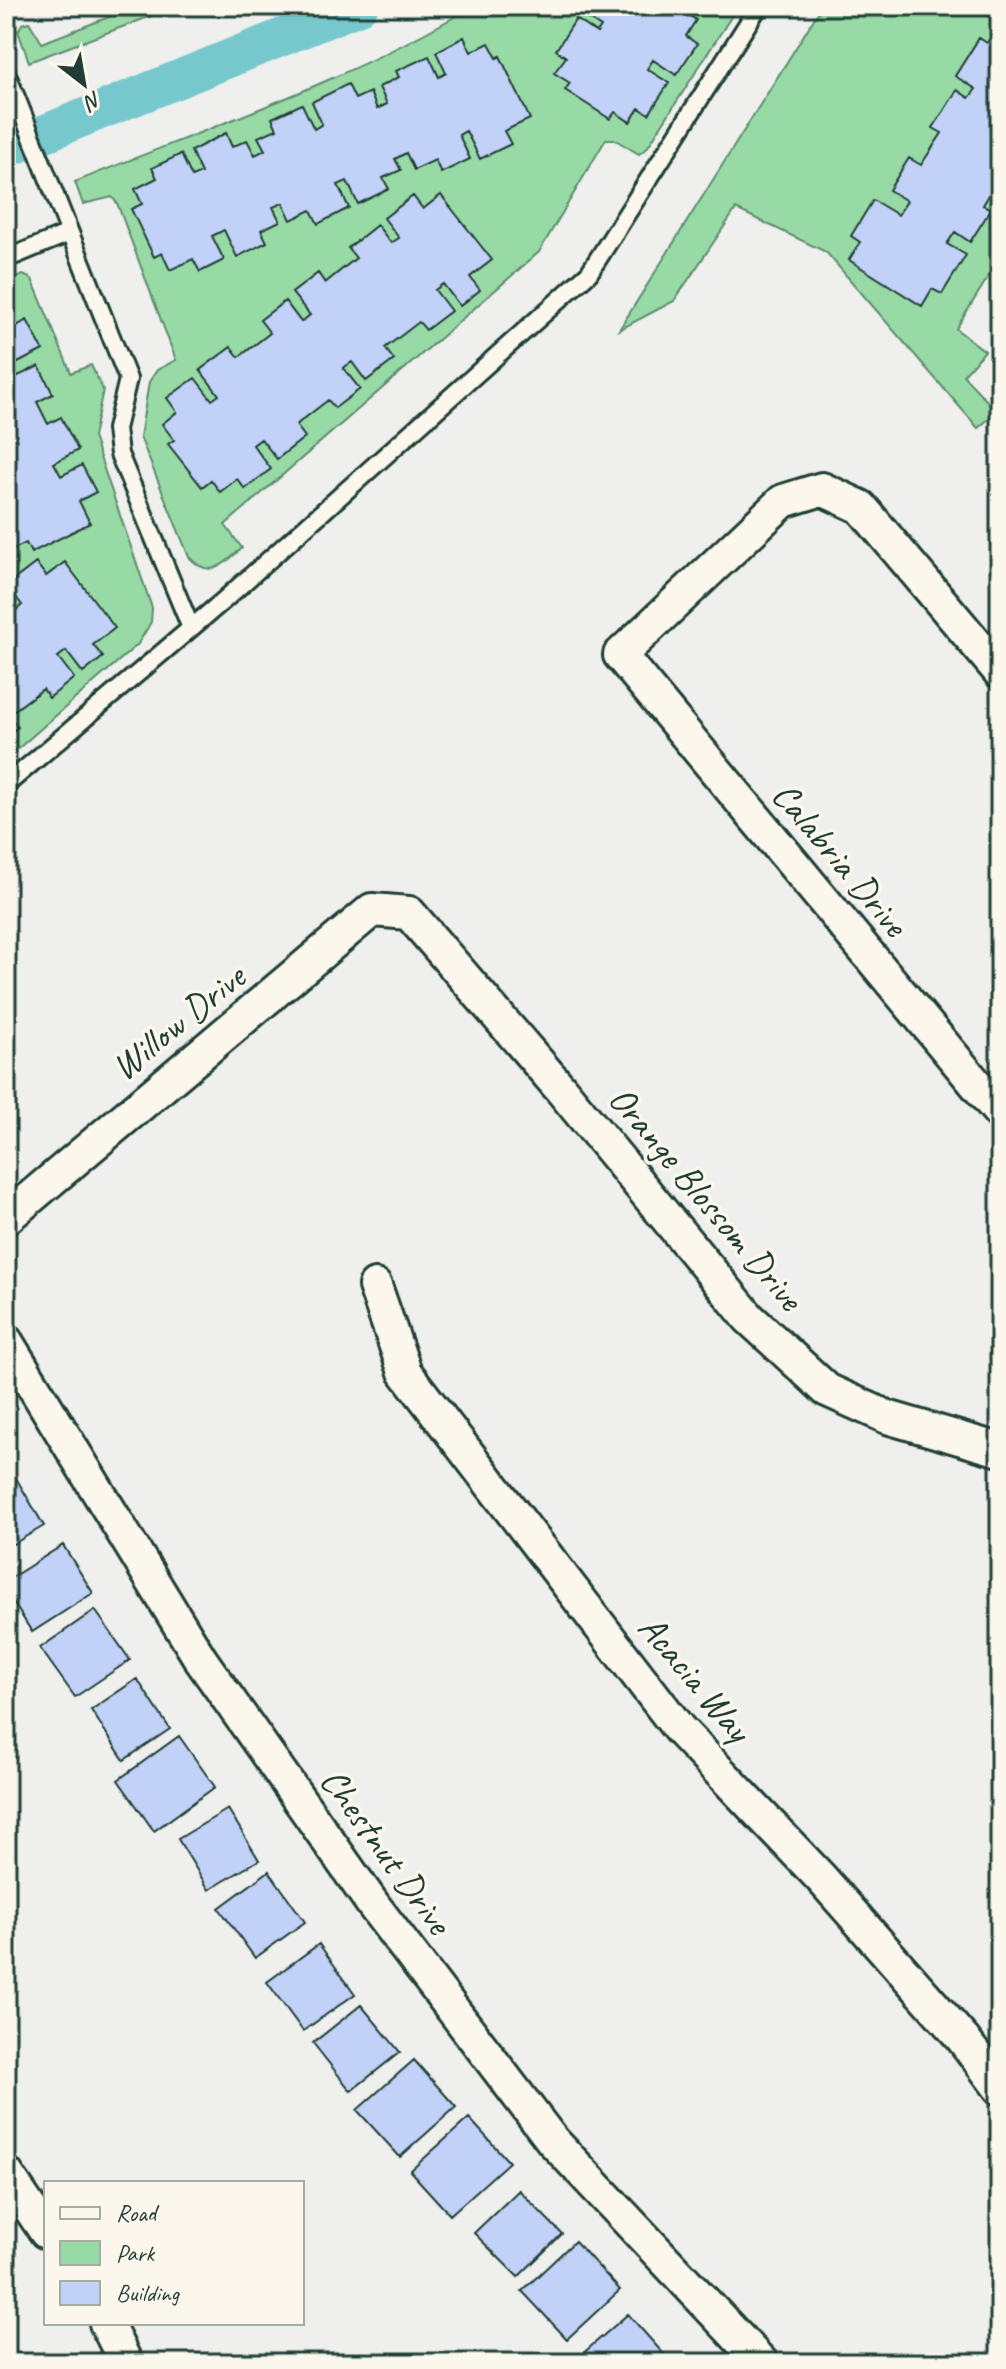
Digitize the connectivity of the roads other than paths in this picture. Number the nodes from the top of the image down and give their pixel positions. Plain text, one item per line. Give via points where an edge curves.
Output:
1 (759, 6) edge
2 (6, 72) edge
3 (69, 233) junction
4 (6, 259) edge
5 (191, 628) junction
6 (1000, 672) edge
7 (6, 785) edge
8 (409, 913) joint
9 (1000, 1113) edge
10 (6, 1218) edge
11 (375, 1286) dead end
12 (6, 1341) edge
13 (1000, 1450) edge
14 (1000, 2088) edge
15 (12, 2194) edge
16 (44, 2230) edge
17 (107, 2325) edge
18 (126, 2363) edge
19 (762, 2363) edge

1 - 5 lane via 589,273
2 - 3 lane
3 - 4 lane
3 - 5 lane via 128,379 116,429 119,454
5 - 7 lane
6 - 9 street, Calabria Drive via 861,507 822,489 783,501 620,655
8 - 10 street, Willow Drive via 372,910
8 - 13 street, Orange Blossom Drive via 749,1318 827,1390 887,1417
11 - 14 street, Acacia Way via 405,1372 679,1729 821,1878
12 - 19 street, Chestnut Drive via 201,1660 374,1906 552,2140
15 - 16 street
17 - 18 street

